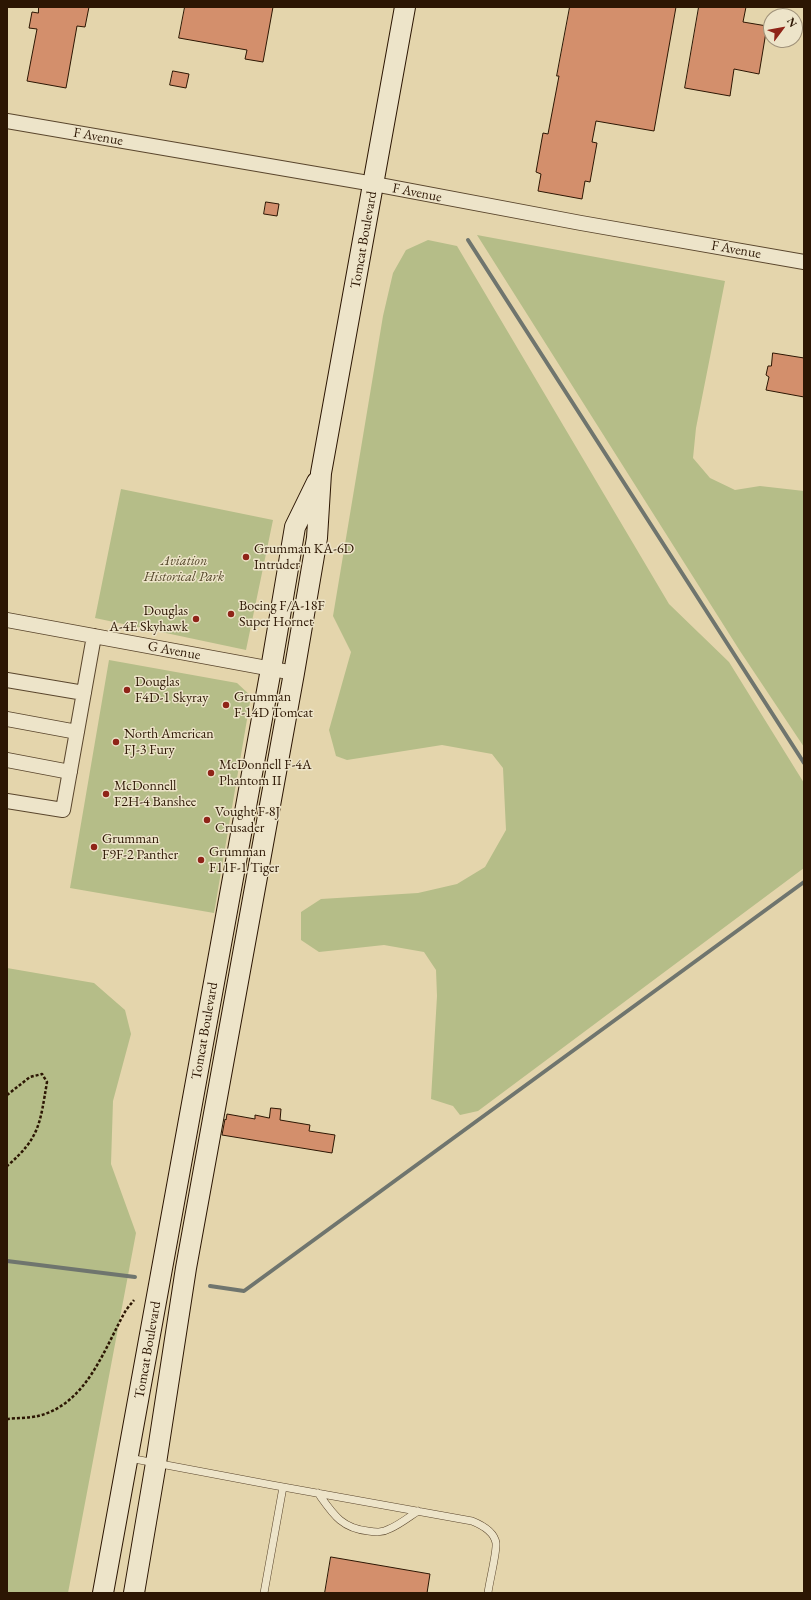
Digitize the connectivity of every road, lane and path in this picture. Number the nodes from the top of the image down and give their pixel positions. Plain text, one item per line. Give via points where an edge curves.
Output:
1 (405, 7) edge
2 (7, 121) edge
3 (374, 184) junction
4 (804, 262) edge
5 (321, 473) junction
6 (7, 620) edge
7 (94, 636) junction
8 (271, 668) junction
9 (294, 673) junction
10 (7, 680) edge
11 (84, 693) junction
12 (7, 719) edge
13 (77, 732) junction
14 (7, 760) edge
15 (70, 772) junction
16 (7, 801) edge
17 (7, 1096) edge
18 (7, 1166) edge
19 (134, 1300) dead end
20 (7, 1419) edge
21 (128, 1458) junction
22 (156, 1463) junction
23 (283, 1487) junction
24 (318, 1493) junction
25 (418, 1511) junction
26 (103, 1593) edge
27 (134, 1593) edge
28 (264, 1593) edge
29 (488, 1593) edge

1 - 3 main road, Tomcat Boulevard
2 - 3 street, F Avenue
3 - 4 street, F Avenue
3 - 5 main road, Tomcat Boulevard
5 - 8 main road, Tomcat Boulevard via 295,527
5 - 9 main road, Tomcat Boulevard via 317,538
6 - 7 street, G Avenue
7 - 8 street, G Avenue
7 - 11 street
8 - 9 street, G Avenue
8 - 21 main road, Tomcat Boulevard
9 - 22 main road, Tomcat Boulevard via 187,1262
10 - 11 street
11 - 13 street
12 - 13 street
13 - 15 street
14 - 15 street
15 - 16 street via 63,810
17 - 18 path via 30,1077 42,1074 47,1082 38,1127 30,1143
19 - 20 path via 87,1381 71,1398 36,1417
21 - 22 lane
21 - 26 main road, Tomcat Boulevard
22 - 23 lane
22 - 27 main road, Tomcat Boulevard
23 - 24 lane
23 - 28 lane
24 - 25 lane
24 - 25 lane via 335,1516 346,1525 359,1530 388,1530
25 - 29 lane via 472,1521 488,1530 496,1544

